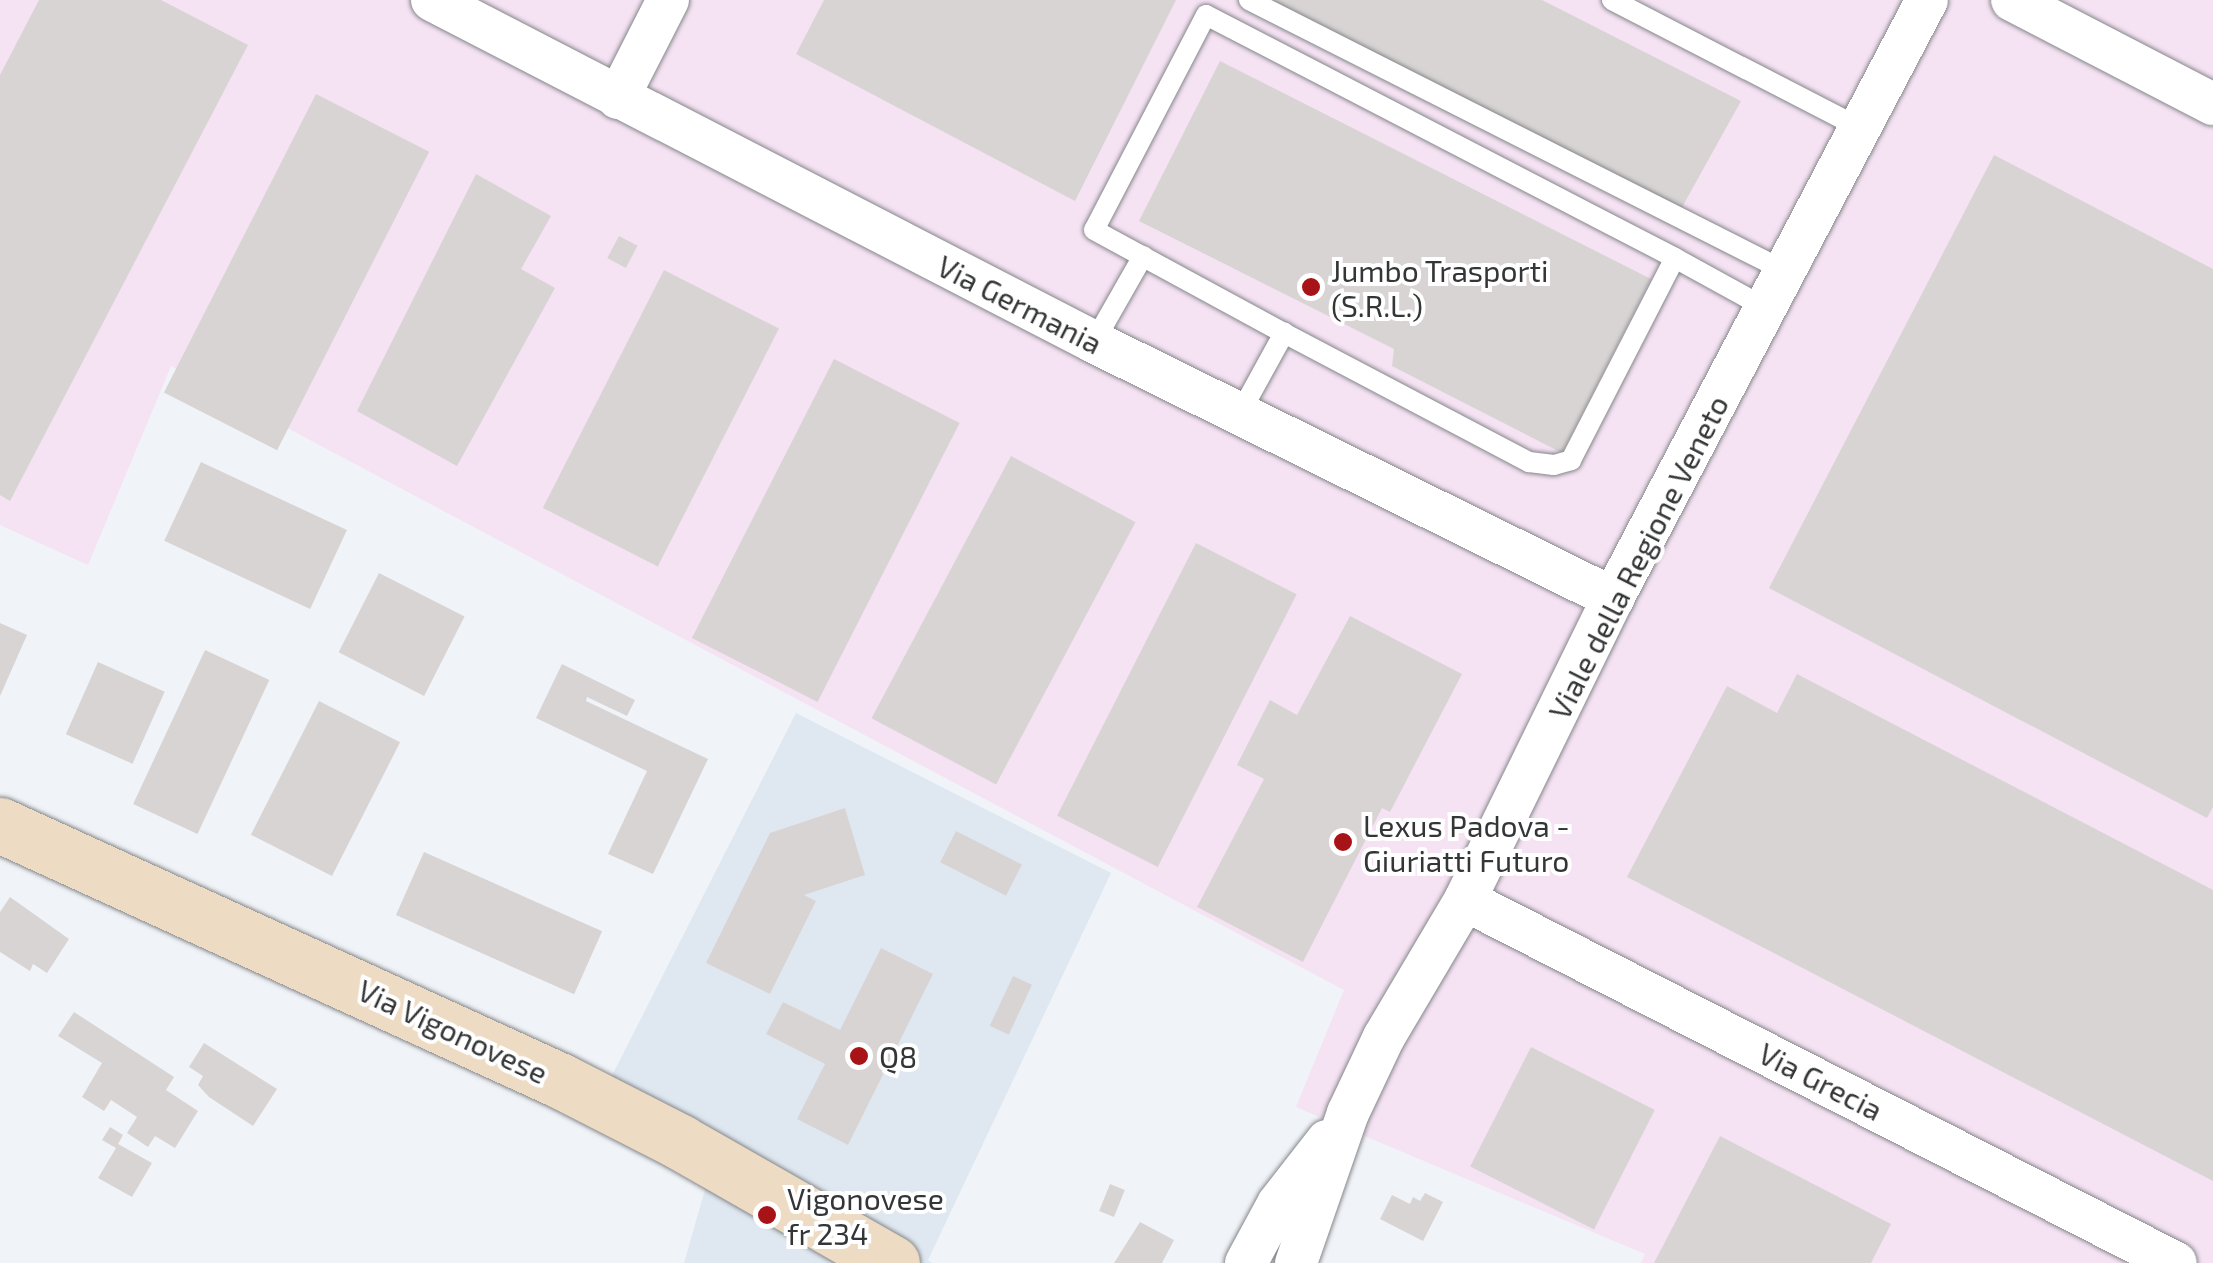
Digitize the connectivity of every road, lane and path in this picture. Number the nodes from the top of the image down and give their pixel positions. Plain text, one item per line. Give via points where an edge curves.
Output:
1 (432, 0) edge
2 (668, 0) edge
3 (1249, 0) edge
4 (1612, 0) edge
5 (1927, 0) edge
6 (2012, 0) edge
7 (618, 98) junction
8 (2213, 104) edge
9 (1860, 128) junction
10 (1143, 256) junction
11 (1675, 258) junction
12 (1776, 289) junction
13 (1284, 333) junction
14 (1094, 342) junction
15 (1239, 415) junction
16 (1613, 598) junction
17 (0, 826) edge
18 (1465, 900) junction
19 (1348, 1113) junction
20 (892, 1263) edge
21 (1246, 1263) edge
22 (1296, 1263) edge
23 (2176, 1263) edge

1 - 7 street, Via Germania
2 - 7 street
3 - 12 lane
4 - 9 lane
5 - 9 street, Viale della Regione Veneto
6 - 8 street
7 - 14 street, Via Germania
9 - 12 street, Viale della Regione Veneto
10 - 11 lane via 1094,230 1206,15
10 - 13 lane
10 - 14 lane
11 - 12 lane
11 - 13 lane via 1571,460 1554,466 1529,462
12 - 16 street, Viale della Regione Veneto
13 - 15 lane
14 - 15 street, Via Germania
15 - 16 street, Via Germania
16 - 18 street, Viale della Regione Veneto
17 - 20 main road, Via Vigonovese via 561,1081
18 - 19 street, Viale della Regione Veneto via 1384,1037
18 - 23 street, Via Grecia
19 - 21 street, Viale della Regione Veneto via 1278,1204
19 - 22 street, Viale della Regione Veneto

